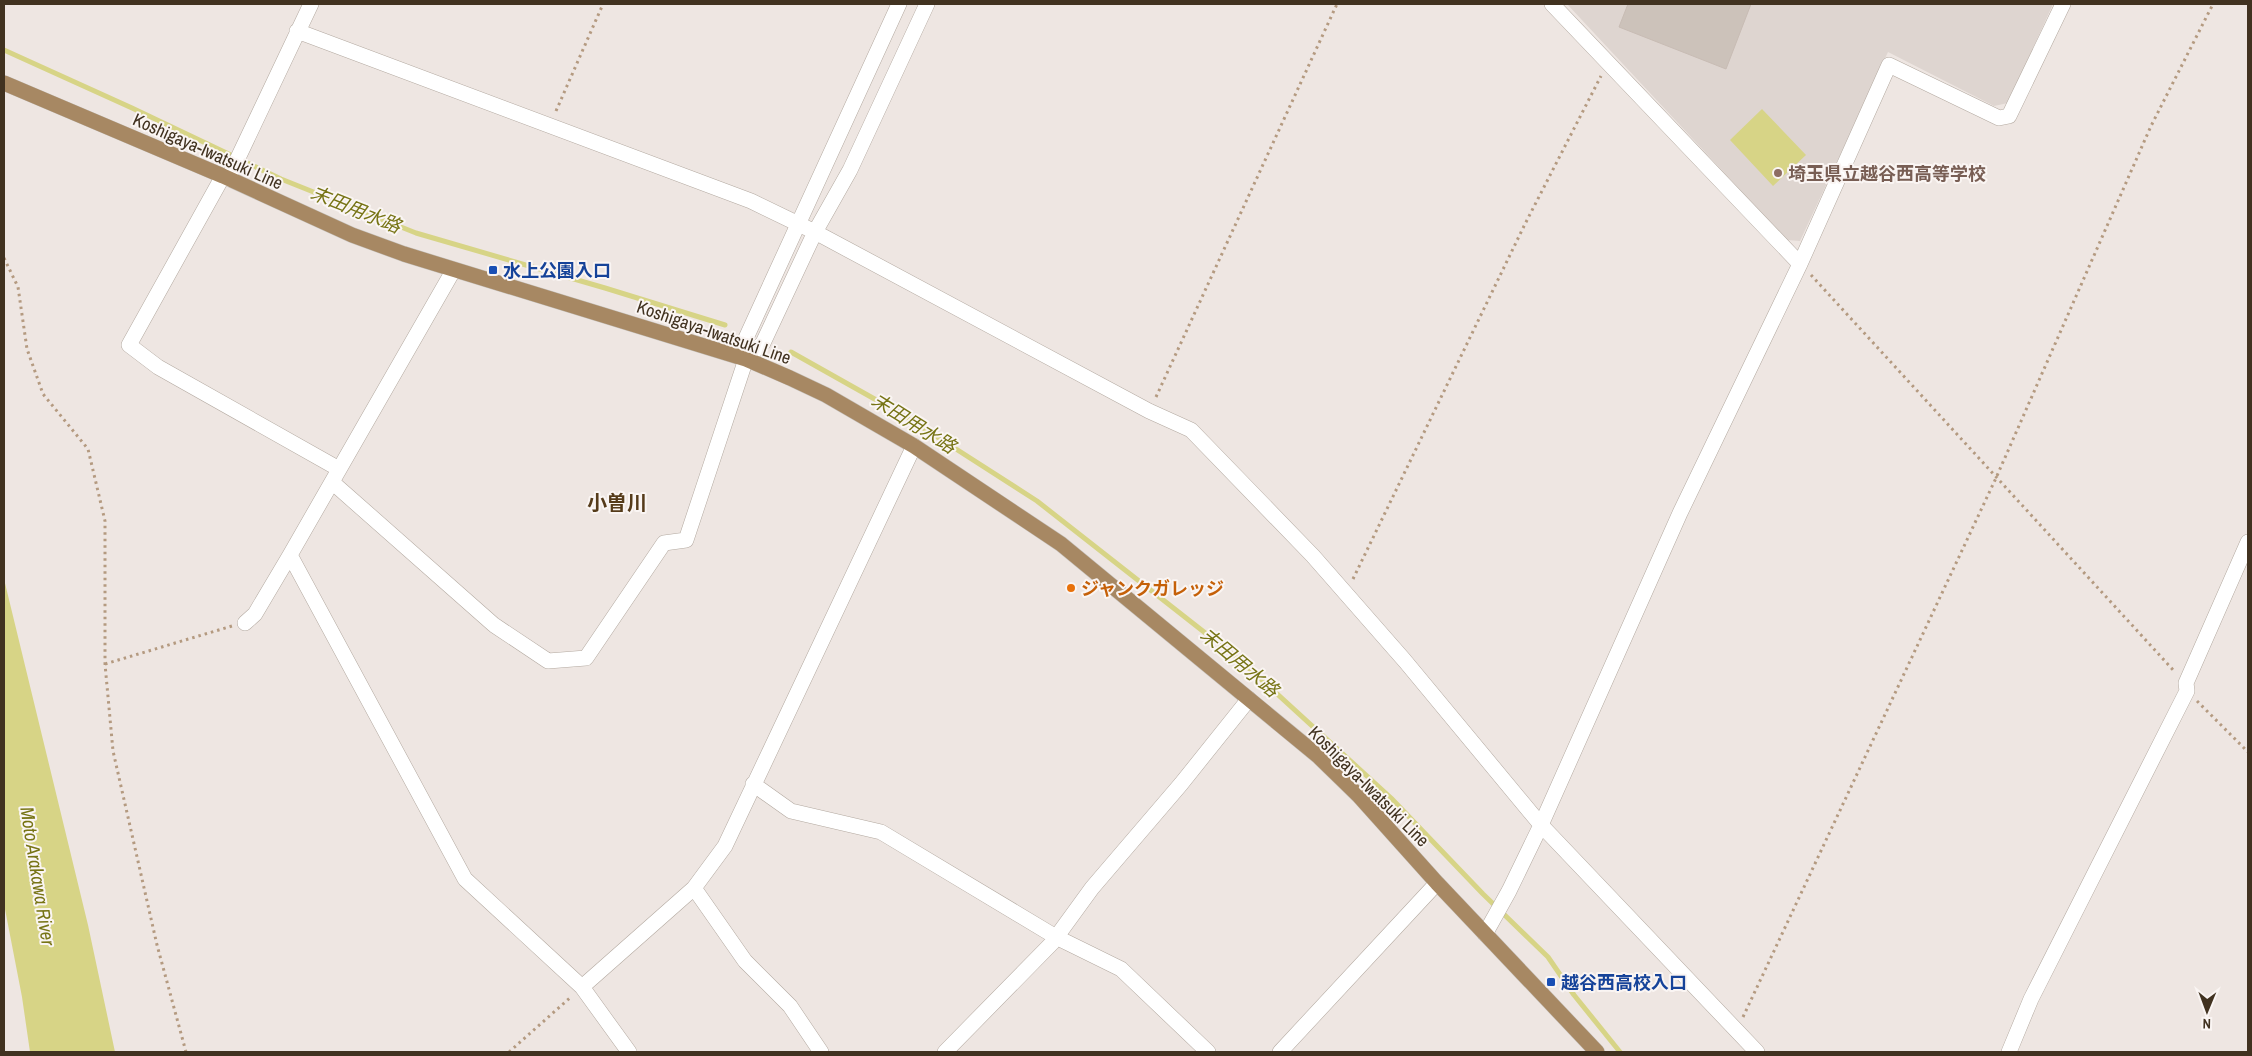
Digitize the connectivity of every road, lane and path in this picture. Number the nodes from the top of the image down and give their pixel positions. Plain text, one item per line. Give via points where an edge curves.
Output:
1 (311, 4) edge
2 (603, 4) edge
3 (898, 4) edge
4 (927, 4) edge
5 (1337, 4) edge
6 (1552, 4) edge
7 (2063, 4) edge
8 (2212, 4) edge
9 (297, 31) junction
10 (1608, 62) junction
11 (4, 83) edge
12 (549, 126) junction
13 (226, 178) junction
14 (797, 223) junction
15 (816, 232) junction
16 (4, 258) edge
17 (1800, 264) junction
18 (454, 271) junction
19 (746, 359) junction
20 (1149, 411) junction
21 (914, 446) junction
22 (336, 476) junction
23 (1996, 478) junction
24 (2248, 542) edge
25 (290, 555) junction
26 (1346, 593) junction
27 (245, 623) joint
28 (105, 664) junction
29 (2186, 687) junction
30 (1249, 699) junction
31 (2248, 752) edge
32 (753, 784) junction
33 (1541, 825) junction
34 (1437, 884) junction
35 (694, 888) junction
36 (1485, 934) junction
37 (1056, 937) junction
38 (582, 986) junction
39 (1737, 1031) junction
40 (186, 1052) edge
41 (509, 1052) edge
42 (629, 1052) edge
43 (821, 1052) edge
44 (945, 1052) edge
45 (1208, 1052) edge
46 (1280, 1052) edge
47 (1596, 1052) edge
48 (1757, 1052) edge
49 (2009, 1052) edge

1 - 9 street
2 - 12 path
3 - 14 street
4 - 15 street via 850,170
5 - 20 path
6 - 10 street
7 - 17 street via 2009,116 1999,118 1889,65
8 - 23 path via 2150,126
9 - 12 street
9 - 13 street
10 - 17 street
10 - 26 path via 1525,224
11 - 13 main road, Koshigaya-Iwatsuki Line
12 - 14 street via 751,201
13 - 18 main road, Koshigaya-Iwatsuki Line via 352,235
13 - 22 street via 129,345 158,367
14 - 15 street
14 - 19 street via 746,338
15 - 19 street via 763,343
15 - 20 street
16 - 28 path via 18,287 27,349 43,394 88,449 105,521
17 - 23 path
17 - 33 street via 1680,513
18 - 19 main road, Koshigaya-Iwatsuki Line
18 - 22 street
19 - 21 main road, Koshigaya-Iwatsuki Line via 826,394
19 - 22 street via 686,540 664,543 586,658 548,661 494,625
20 - 26 street via 1190,430
21 - 30 main road, Koshigaya-Iwatsuki Line via 1061,544
21 - 32 street
22 - 25 street
23 - 29 path
23 - 39 path
24 - 29 street
25 - 27 street via 255,614
25 - 38 street via 465,879
26 - 33 street
27 - 28 path
28 - 40 path via 113,751 157,945
29 - 31 path
29 - 49 street
30 - 34 main road, Koshigaya-Iwatsuki Line via 1318,756 1359,796
30 - 37 street via 1092,888
32 - 35 street via 725,846
32 - 37 street via 791,811 881,832
33 - 36 street
33 - 39 street
34 - 36 main road, Koshigaya-Iwatsuki Line
34 - 46 street
35 - 38 street
35 - 43 street via 745,961 790,1006
36 - 47 main road, Koshigaya-Iwatsuki Line
37 - 44 street
37 - 45 street via 1121,969
38 - 41 path
38 - 42 street
39 - 48 street

